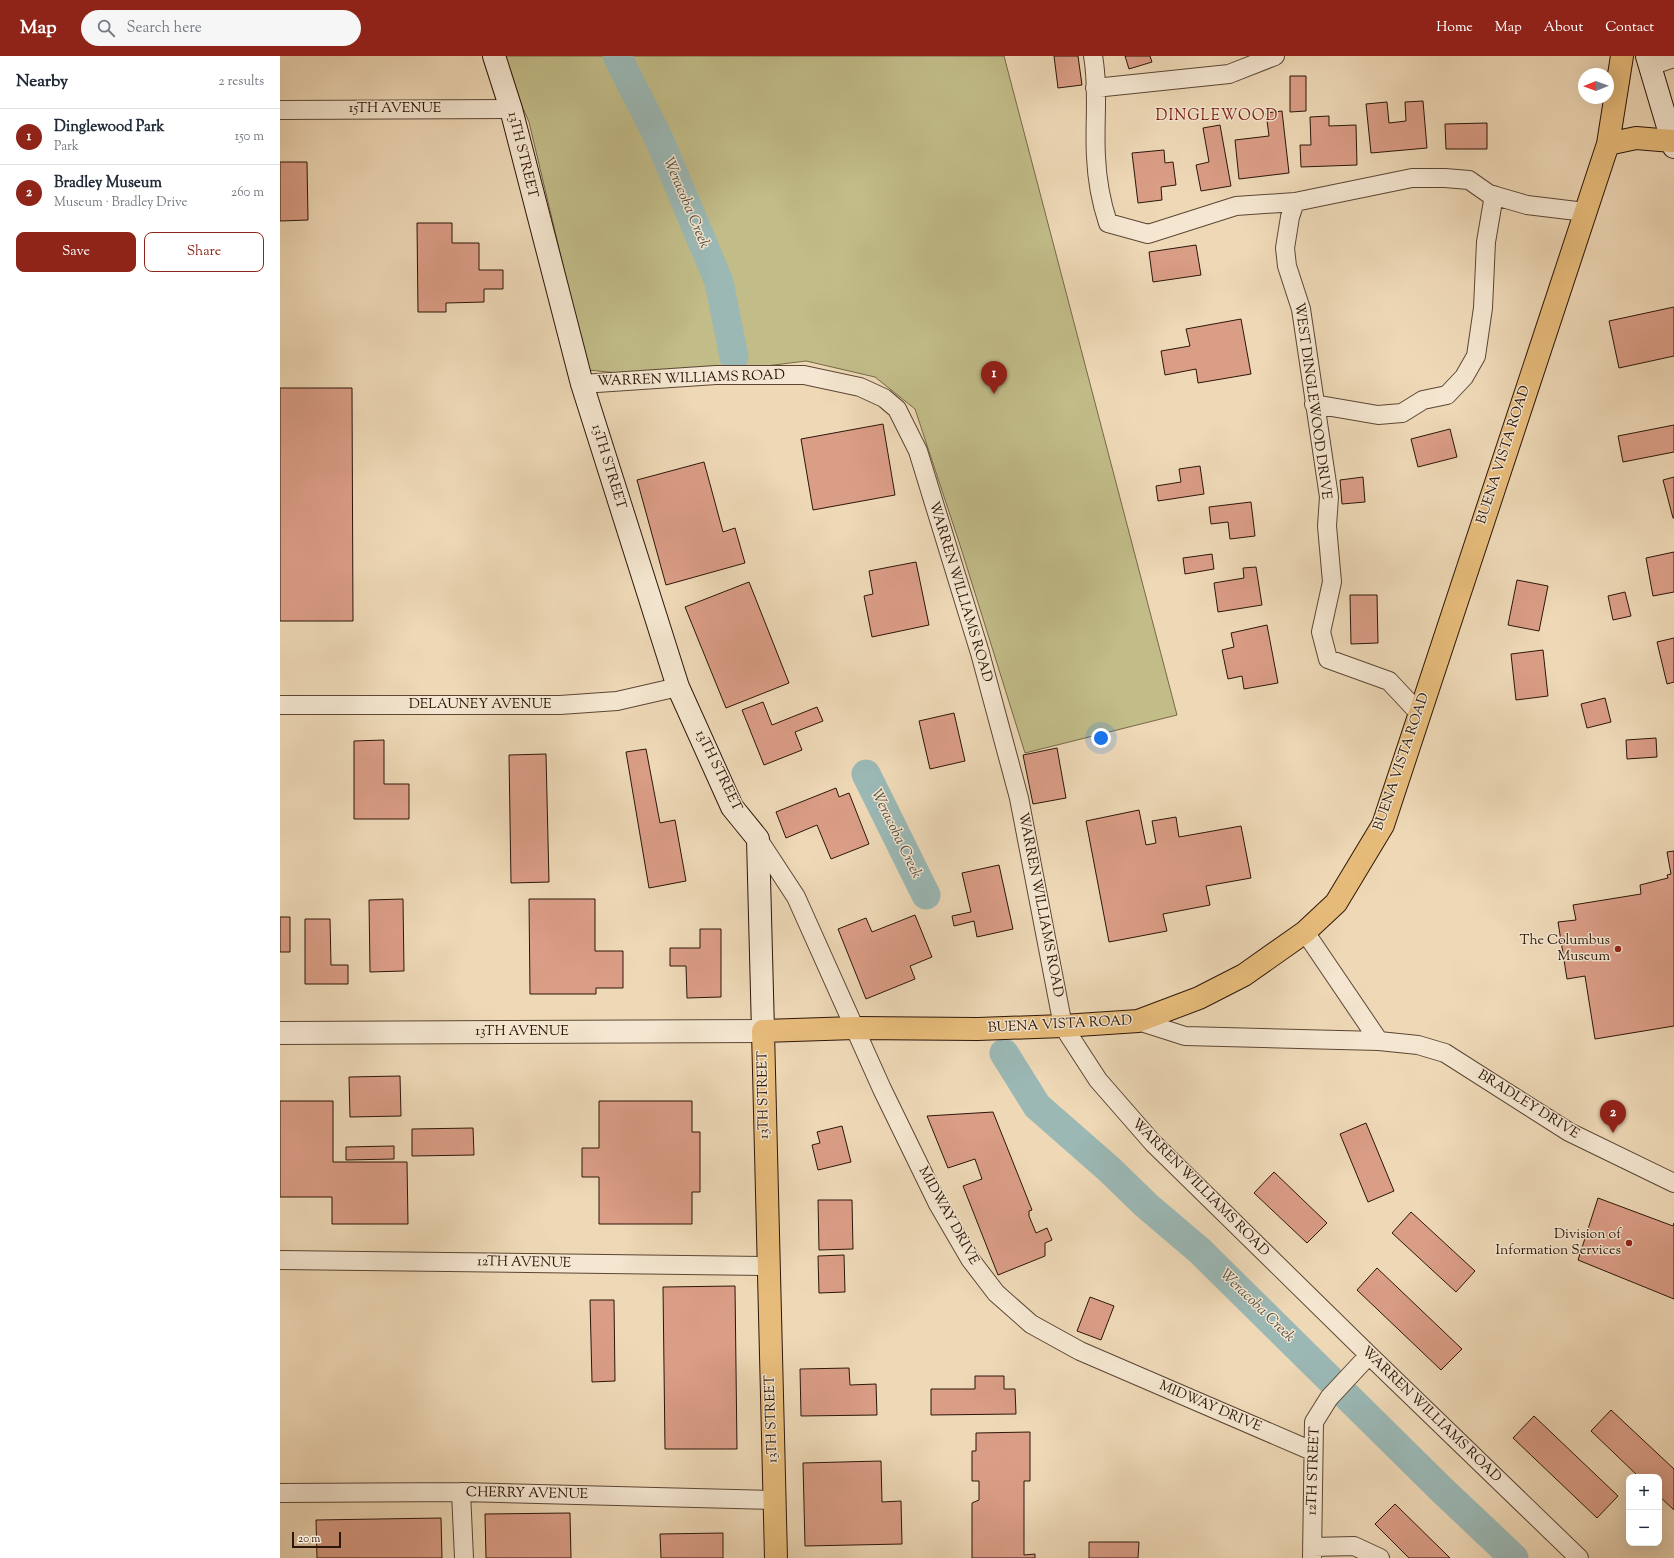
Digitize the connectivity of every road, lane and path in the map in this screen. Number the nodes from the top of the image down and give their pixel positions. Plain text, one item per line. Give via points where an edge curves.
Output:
1 (494, 56) edge
2 (1092, 56) edge
3 (1275, 56) edge
4 (1622, 56) edge
5 (1674, 58) edge
6 (1649, 61) edge
7 (1095, 88) junction
8 (511, 109) junction
9 (280, 110) edge
10 (1608, 144) junction
11 (1673, 144) edge
12 (1494, 195) junction
13 (1295, 202) junction
14 (1585, 212) junction
15 (582, 384) junction
16 (1314, 404) junction
17 (678, 687) junction
18 (280, 705) edge
19 (1419, 713) junction
20 (758, 839) junction
21 (1305, 932) junction
22 (1138, 1021) junction
23 (1063, 1026) junction
24 (855, 1028) junction
25 (763, 1031) junction
26 (280, 1033) edge
27 (1379, 1041) junction
28 (1674, 1183) edge
29 (280, 1260) edge
30 (768, 1266) junction
31 (1369, 1355) junction
32 (1312, 1451) junction
33 (460, 1492) junction
34 (280, 1493) edge
35 (774, 1500) junction
36 (1312, 1552) edge
37 (464, 1558) edge
38 (776, 1558) edge
39 (1380, 1558) edge
40 (1579, 1558) edge

1 - 8 main road, 13TH STREET
2 - 7 street
3 - 7 street via 1229,74
4 - 10 main road, BUENA VISTA ROAD
5 - 6 street
6 - 11 main road
7 - 13 street via 1096,158 1101,200 1108,223 1148,234 1236,206
8 - 9 street, 15TH AVENUE
8 - 15 main road, 13TH STREET
10 - 11 main road via 1636,138
10 - 14 main road, BUENA VISTA ROAD
12 - 13 street via 1469,180 1412,178
12 - 14 street via 1527,205
12 - 16 street via 1486,242 1483,308 1476,356 1464,377 1447,395 1423,400 1402,413 1378,415
13 - 16 street, WEST DINGLEWOOD DRIVE via 1285,248 1287,266 1301,309
14 - 19 main road, BUENA VISTA ROAD
15 - 17 main road, 13TH STREET
15 - 23 street, WARREN WILLIAMS ROAD via 716,375 804,375 860,387 884,398 897,409 918,451 980,653 1015,782
16 - 19 street, WEST DINGLEWOOD DRIVE via 1329,497 1327,526 1332,582 1321,632 1328,659 1389,681
17 - 18 street, DELAUNEY AVENUE via 617,701 560,705
17 - 20 main road, 13TH STREET via 732,807
19 - 21 main road, BUENA VISTA ROAD via 1383,825 1336,903
20 - 24 street, MIDWAY DRIVE via 796,897
20 - 25 main road, 13TH STREET
21 - 22 main road, BUENA VISTA ROAD via 1244,975 1199,998
21 - 27 street
22 - 23 main road, BUENA VISTA ROAD
22 - 27 street, BRADLEY DRIVE via 1185,1036
23 - 24 main road, BUENA VISTA ROAD via 978,1029
23 - 31 street, WARREN WILLIAMS ROAD via 1098,1080 1153,1143
24 - 25 main road, BUENA VISTA ROAD
24 - 32 street, MIDWAY DRIVE via 938,1204 970,1259 996,1293 1031,1324 1080,1351
25 - 26 main road, 13TH AVENUE
25 - 30 main road, 13TH STREET
27 - 28 street, BRADLEY DRIVE via 1418,1045 1445,1053 1569,1132
29 - 30 street, 12TH AVENUE
30 - 35 main road, 13TH STREET
31 - 32 street, 12TH STREET via 1329,1398 1314,1422
31 - 40 street, WARREN WILLIAMS ROAD
32 - 36 street, 12TH STREET
33 - 34 street, CHERRY AVENUE
33 - 35 street, CHERRY AVENUE
33 - 37 street
35 - 38 main road, 13TH STREET
36 - 39 street via 1354,1546

